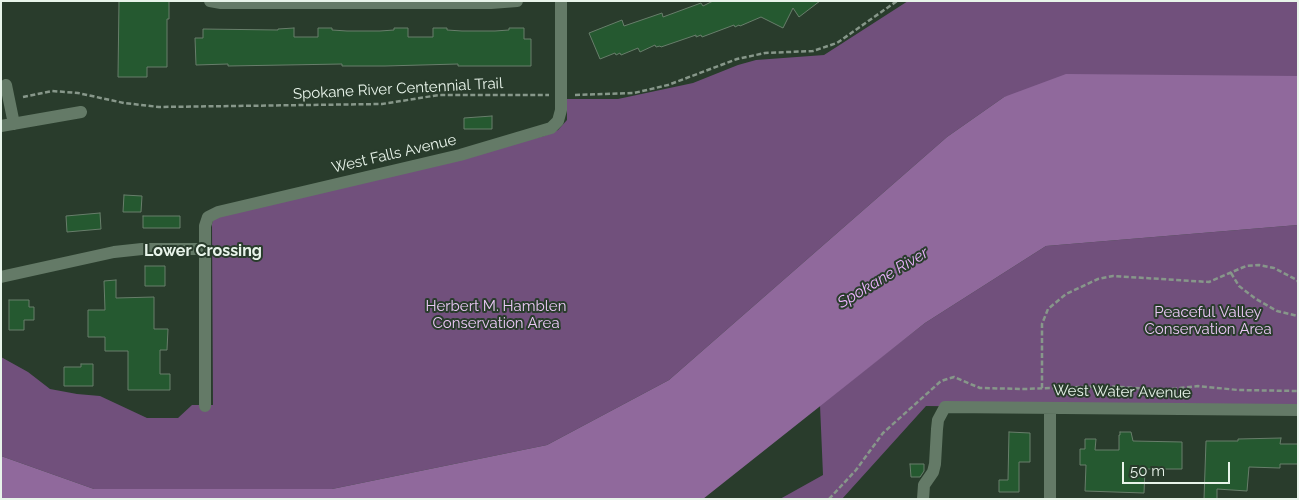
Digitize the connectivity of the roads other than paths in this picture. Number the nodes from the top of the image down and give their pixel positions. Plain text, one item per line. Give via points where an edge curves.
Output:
1 (210, 1) edge
2 (517, 1) edge
3 (561, 1) edge
4 (6, 85) dead end
5 (81, 112) dead end
6 (7, 125) edge
7 (205, 249) junction
8 (1, 277) edge
9 (205, 406) dead end
10 (1050, 408) junction
11 (1298, 410) edge
12 (923, 499) edge
13 (1050, 499) edge

1 - 2 street
3 - 7 street, West Falls Avenue via 560,114 551,128 460,155 218,212 205,224
4 - 6 street via 9,100
5 - 6 street
7 - 8 street via 114,252
7 - 9 street
10 - 11 street, West Water Avenue
10 - 12 street, West Water Avenue via 945,406 936,430 934,472 924,485
10 - 13 street

